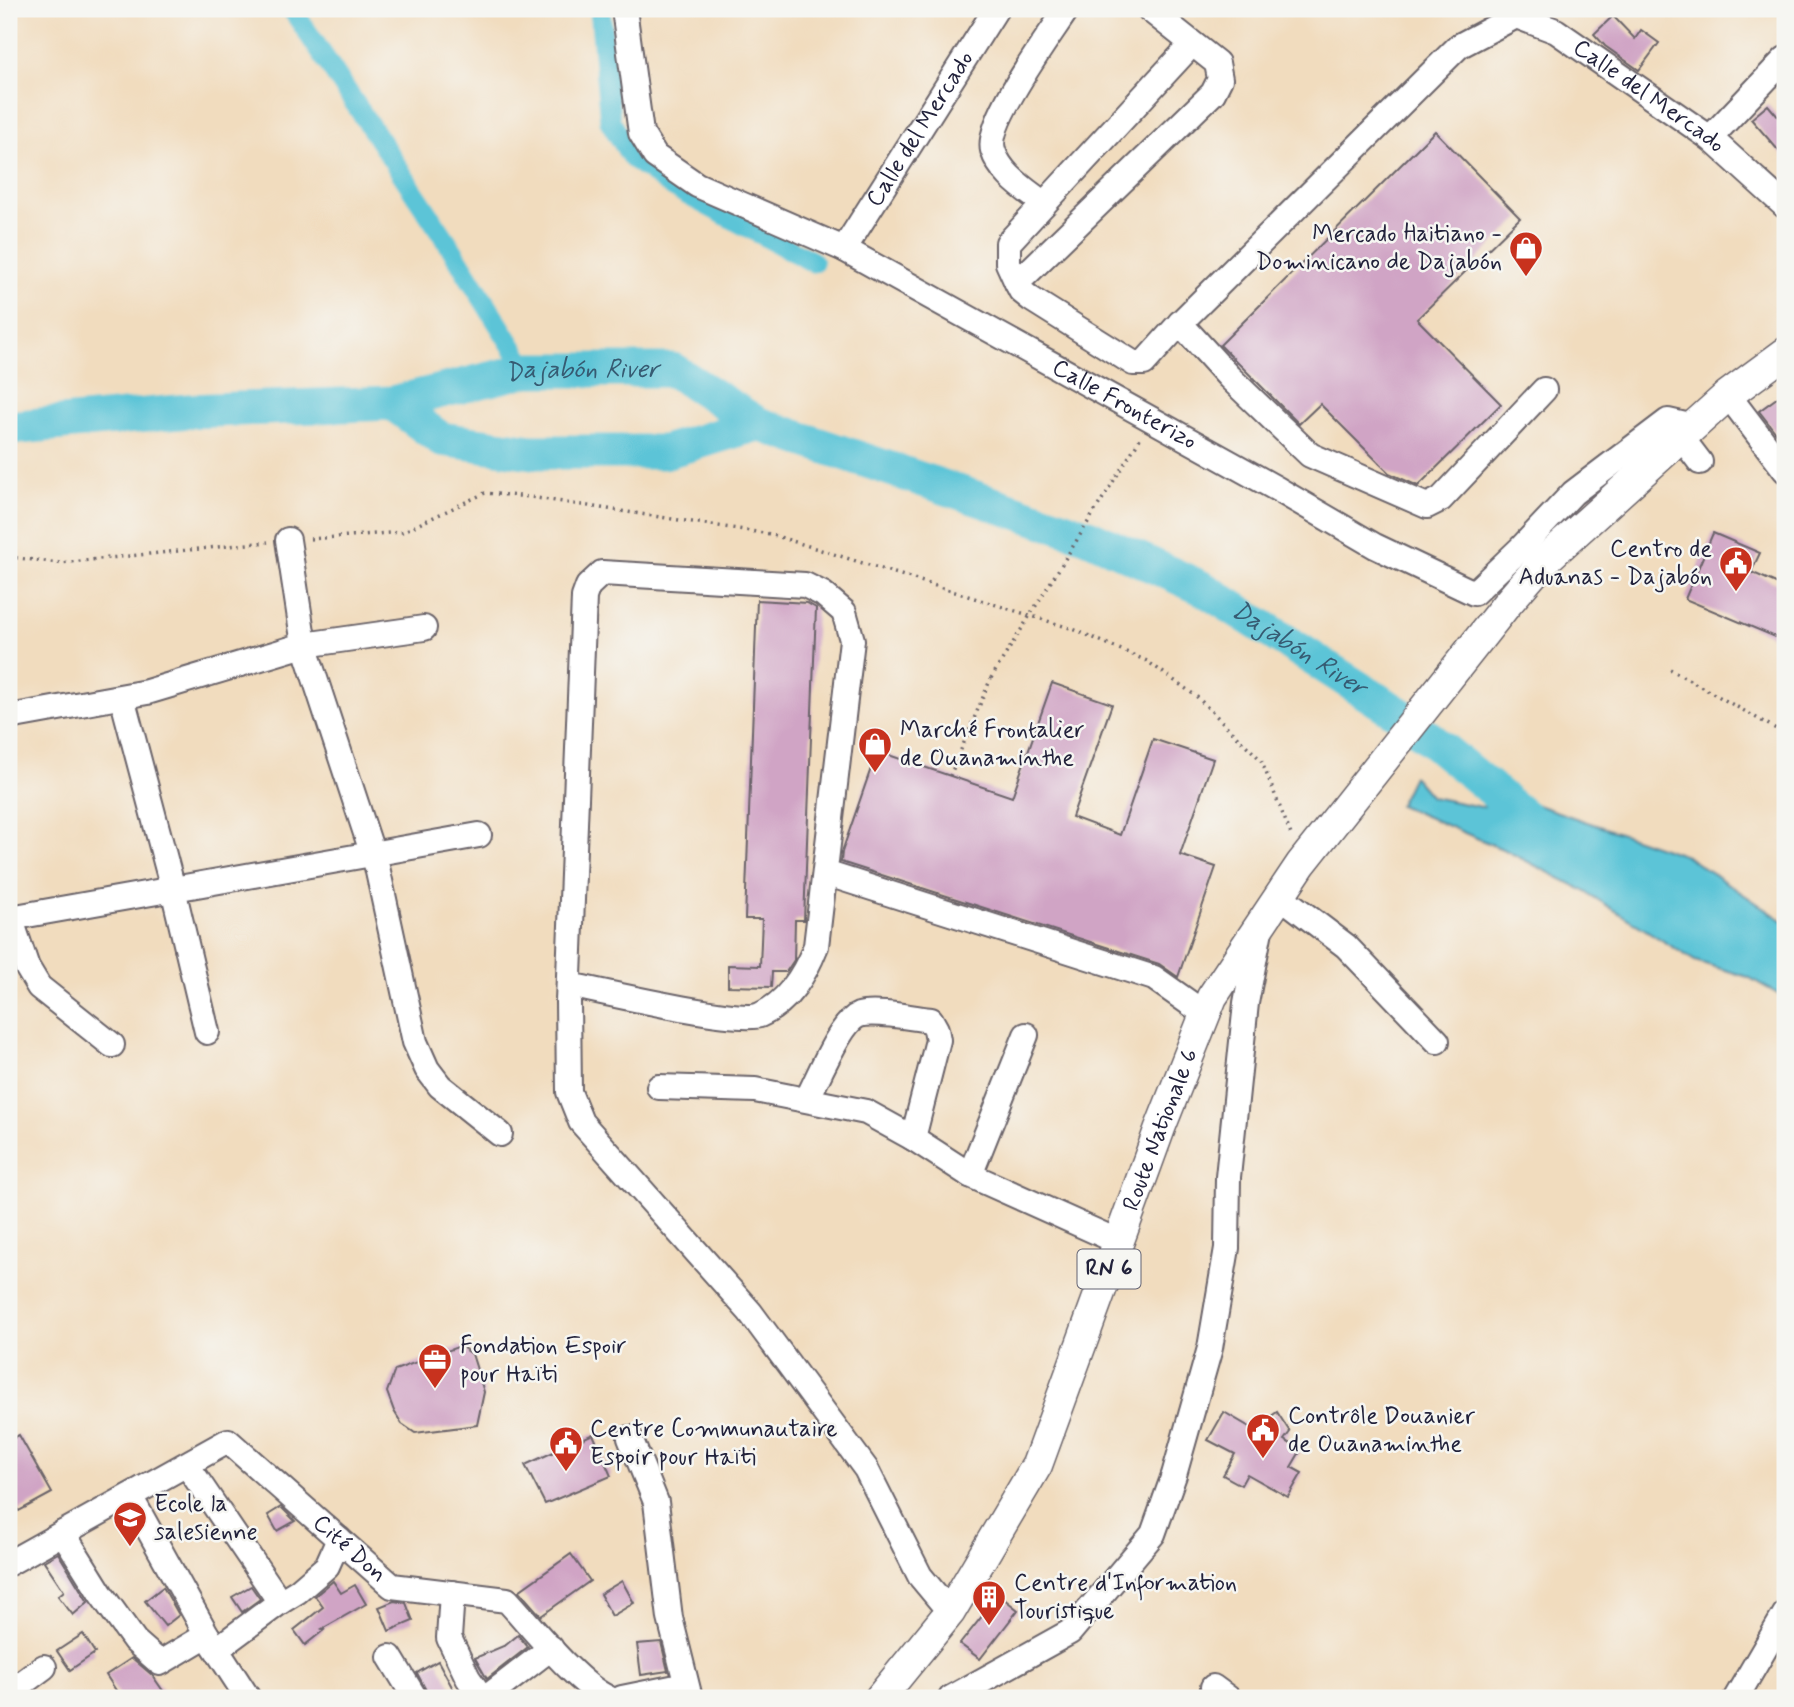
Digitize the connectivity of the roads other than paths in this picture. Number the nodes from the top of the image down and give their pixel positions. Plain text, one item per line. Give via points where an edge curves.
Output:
1 (624, 9) edge
2 (996, 9) edge
3 (1067, 9) edge
4 (1149, 9) edge
5 (1507, 12) edge
6 (1192, 44) junction
7 (1785, 59) edge
8 (1710, 138) junction
9 (1044, 204) junction
10 (1785, 206) edge
11 (844, 249) junction
12 (1017, 283) junction
13 (1180, 323) junction
14 (1785, 353) edge
15 (1544, 390) dead end
16 (1728, 395) junction
17 (1688, 432) junction
18 (1700, 462) dead end
19 (1785, 470) edge
20 (288, 540) dead end
21 (424, 628) dead end
22 (304, 645) junction
23 (122, 697) junction
24 (9, 717) edge
25 (479, 835) dead end
26 (372, 852) junction
27 (825, 873) junction
28 (173, 889) junction
29 (1280, 897) junction
30 (9, 916) edge
31 (1261, 926) junction
32 (569, 985) junction
33 (1205, 1014) junction
34 (207, 1032) dead end
35 (1026, 1035) dead end
36 (1437, 1041) dead end
37 (112, 1045) dead end
38 (659, 1087) dead end
39 (807, 1099) junction
40 (500, 1134) dead end
41 (913, 1138) junction
42 (970, 1175) junction
43 (1119, 1242) junction
44 (630, 1438) dead end
45 (187, 1465) junction
46 (131, 1496) junction
47 (63, 1533) junction
48 (339, 1539) junction
49 (9, 1563) edge
50 (452, 1593) junction
51 (280, 1602) junction
52 (950, 1612) junction
53 (1785, 1614) edge
54 (212, 1642) junction
55 (551, 1648) junction
56 (390, 1657) dead end
57 (44, 1667) dead end
58 (688, 1692) edge
59 (9, 1693) edge
60 (248, 1698) edge
61 (415, 1698) edge
62 (484, 1698) edge
63 (608, 1698) edge
64 (622, 1698) edge
65 (880, 1698) edge
66 (951, 1698) edge
67 (1736, 1698) edge

1 - 11 street, Calle Fronterizo via 641,133 655,156 697,185
2 - 11 street, Calle del Mercado
3 - 9 street via 1001,112 991,137 1001,167
4 - 6 street
5 - 8 street, Calle del Mercado via 1556,30
5 - 13 street via 1459,46
6 - 9 street
6 - 12 street via 1217,63 1220,79 1213,93
7 - 8 street
8 - 10 street, Calle del Mercado
9 - 12 street via 1007,243 1008,263
11 - 17 street, Calle Fronterizo via 1375,546 1474,593 1573,493 1668,421
12 - 13 street via 1031,299 1133,363 1144,363
13 - 15 street via 1310,455 1427,506 1441,499
14 - 16 main road, Route Nationale 6
16 - 17 main road, Route Nationale 6
16 - 19 street
17 - 18 street
17 - 29 main road, Route Nationale 6 / RN 6 via 1573,533 1524,584 1326,832
20 - 22 street
21 - 22 street
22 - 23 street
22 - 26 street
23 - 24 street
23 - 28 street
25 - 26 street
26 - 28 street
26 - 40 street via 415,1042 427,1069 440,1086
27 - 32 street via 816,946 804,974 782,1001 757,1016 714,1013
27 - 32 street via 852,640 844,612 805,585 602,573 584,597
27 - 33 street via 1154,978
28 - 30 street
28 - 34 street
29 - 31 main road, Route Nationale 6 / RN 6
29 - 36 street via 1346,946
30 - 37 street via 39,987
31 - 33 main road, Route Nationale 6 / RN 6
31 - 66 street via 1246,1003 1228,1177 1227,1248 1210,1348 1153,1534 1070,1632
32 - 52 street via 569,1092 581,1122 750,1312 866,1469 920,1576
33 - 43 main road, Route Nationale 6 / RN 6
35 - 42 street
38 - 39 street via 755,1090
39 - 41 street via 866,1112
39 - 41 street via 847,1023 859,1015 931,1020 938,1040
41 - 42 street
42 - 43 street
43 - 52 main road, Route Nationale 6 / RN 6 via 1037,1465
44 - 58 street via 656,1502 670,1618
45 - 46 street, Cité Don
45 - 48 street, Cité Don via 228,1441
45 - 51 street
46 - 47 street, Cité Don
46 - 54 street
47 - 49 street, Cité Don
47 - 54 street via 135,1641 160,1663
48 - 50 street, Cité Don via 392,1586
48 - 51 street via 327,1566
50 - 55 street, Cité Don via 508,1600
50 - 62 street via 449,1638 468,1678
51 - 54 street
52 - 65 main road, Route Nationale 6 / RN 6
53 - 67 street
54 - 60 street
55 - 62 street
55 - 63 street, Cité Don
56 - 61 street
57 - 59 street
58 - 64 street

